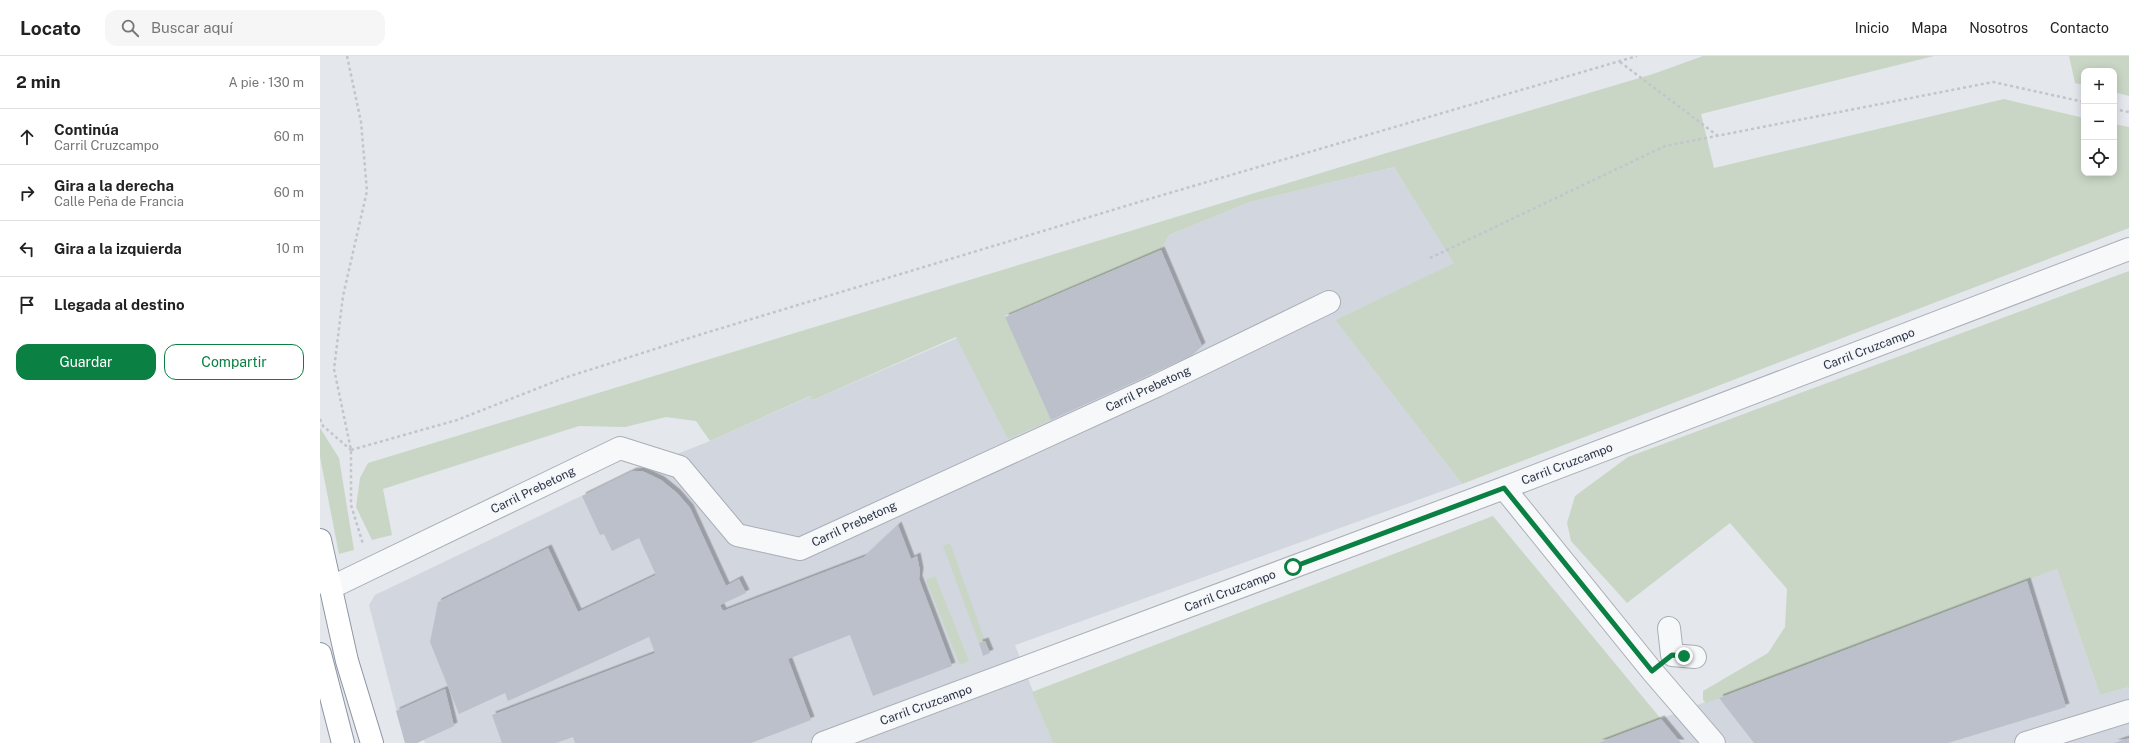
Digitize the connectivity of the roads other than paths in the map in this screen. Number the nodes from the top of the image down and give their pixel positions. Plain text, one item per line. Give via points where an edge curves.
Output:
1 (2129, 249) edge
2 (1329, 302) dead end
3 (1504, 488) junction
4 (320, 540) edge
5 (330, 588) junction
6 (1669, 628) dead end
7 (320, 654) edge
8 (1672, 655) junction
9 (1695, 657) dead end
10 (1652, 671) junction
11 (2129, 711) edge
12 (343, 743) edge
13 (372, 743) edge
14 (823, 743) edge
15 (1714, 743) edge
16 (2026, 743) edge

1 - 3 street, Carril Cruzcampo
2 - 5 street, Carril Prebetong via 1156,386 800,549 737,535 680,467 620,448
3 - 10 street
3 - 14 street, Carril Cruzcampo
4 - 5 highway
5 - 13 highway via 347,661
6 - 8 street
7 - 12 highway
8 - 9 street
8 - 10 street
10 - 15 street
11 - 16 street

